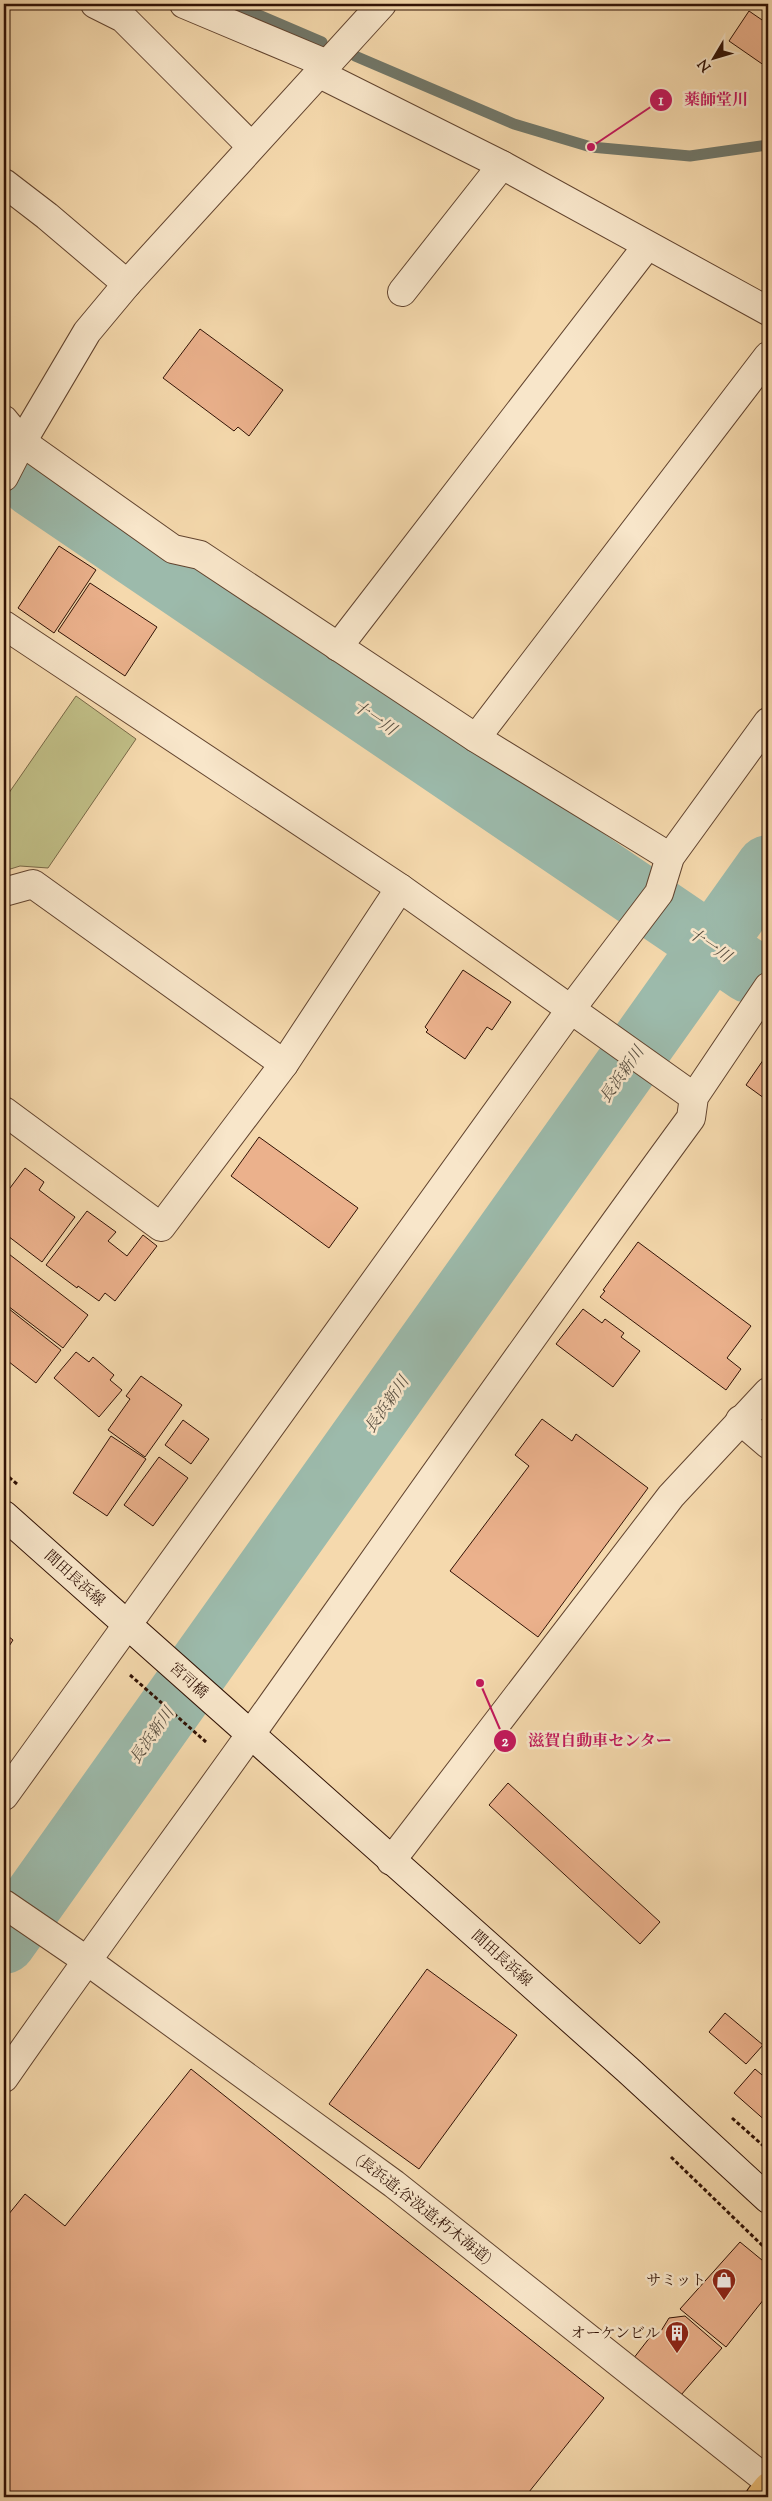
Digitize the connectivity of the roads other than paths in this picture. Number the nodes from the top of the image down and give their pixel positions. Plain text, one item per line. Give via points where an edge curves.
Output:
1 (94, 4) edge
2 (184, 4) edge
3 (382, 4) edge
4 (322, 69) junction
5 (252, 146) junction
6 (502, 165) junction
7 (4, 183) edge
8 (647, 246) junction
9 (127, 284) junction
10 (402, 292) dead end
11 (768, 311) edge
12 (768, 356) edge
13 (4, 420) edge
14 (19, 446) junction
15 (4, 477) edge
16 (4, 625) edge
17 (338, 647) junction
18 (768, 722) edge
19 (476, 738) junction
20 (670, 857) junction
21 (400, 888) junction
22 (4, 892) edge
23 (768, 987) edge
24 (578, 1014) junction
25 (284, 1064) junction
26 (687, 1092) junction
27 (4, 1111) edge
28 (768, 1392) edge
29 (740, 1420) junction
30 (768, 1444) edge
31 (4, 1515) edge
32 (136, 1633) junction
33 (242, 1727) junction
34 (4, 1796) edge
35 (391, 1860) junction
36 (4, 1904) edge
37 (78, 1955) junction
38 (4, 2078) edge
39 (768, 2199) edge
40 (768, 2481) edge
41 (768, 2487) edge
42 (760, 2497) edge

1 - 5 street via 123,18
2 - 4 street
3 - 4 street
4 - 5 street
4 - 6 street
5 - 9 street
6 - 8 street
6 - 10 street
7 - 9 street
8 - 11 street
8 - 17 street
9 - 14 street via 87,332
12 - 19 street
13 - 14 street
14 - 15 street
14 - 17 street via 173,549 200,555
16 - 21 street
17 - 19 street
18 - 20 street
19 - 20 street
20 - 24 street via 659,893
21 - 24 street
21 - 25 street
22 - 25 street via 33,884
23 - 26 street
24 - 26 street
24 - 32 street
25 - 27 street via 162,1226
26 - 33 street via 691,1118
28 - 29 street
29 - 30 street
29 - 35 street via 671,1496
31 - 32 street, 間田長浜線
32 - 33 street, 宮司橋
32 - 34 street via 105,1653
33 - 35 street, 間田長浜線
33 - 37 street via 230,1763
35 - 39 street, 間田長浜線
36 - 37 street, (長浜道;谷汲道;朽木海道)
37 - 38 street
37 - 40 street, (長浜道;谷汲道;朽木海道) via 394,2184
41 - 42 highway

